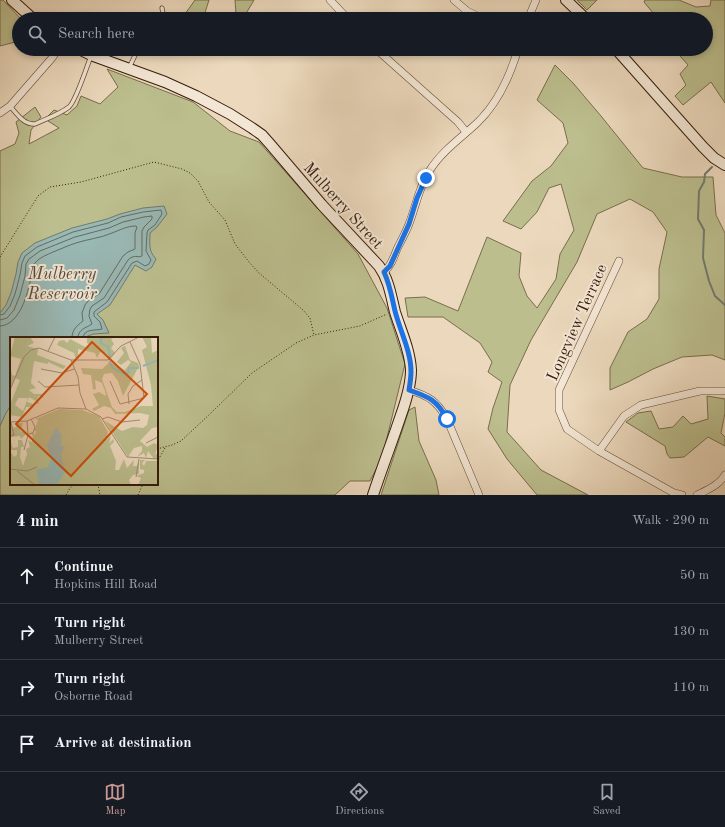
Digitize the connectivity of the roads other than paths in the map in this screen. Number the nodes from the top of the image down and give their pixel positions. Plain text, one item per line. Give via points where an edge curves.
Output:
1 (12, 0) edge
2 (330, 0) edge
3 (454, 0) edge
4 (536, 0) edge
5 (566, 0) edge
6 (162, 8) dead end
7 (25, 12) edge
8 (163, 12) edge
9 (341, 12) edge
10 (469, 12) edge
11 (531, 12) edge
12 (579, 12) edge
13 (53, 56) edge
14 (91, 56) edge
15 (94, 56) edge
16 (135, 56) edge
17 (384, 56) edge
18 (516, 56) edge
19 (622, 56) edge
20 (129, 69) junction
21 (10, 106) junction
22 (0, 113) edge
23 (466, 132) junction
24 (725, 165) edge
25 (619, 261) dead end
26 (384, 272) junction
27 (409, 390) junction
28 (725, 391) edge
29 (599, 451) junction
30 (725, 475) edge
31 (373, 495) edge
32 (479, 495) edge
33 (682, 495) edge
34 (697, 495) edge

1 - 7 street
2 - 9 street
3 - 10 street
4 - 11 street
5 - 12 street
6 - 8 lane
13 - 21 street
14 - 21 lane via 78,92 69,107 35,124 28,124
15 - 20 street, Mulberry Street
16 - 20 lane
17 - 23 street
18 - 23 street via 496,99
19 - 24 street via 696,139 714,158
20 - 26 street, Mulberry Street via 196,96 262,135
21 - 22 street
23 - 26 street via 430,170 390,266
25 - 29 street, Longview Terrace via 559,390 559,410 567,429
26 - 27 street, Mulberry Street via 410,359
27 - 31 street, Mulberry Street
27 - 32 street via 427,396 442,410
28 - 29 street via 700,391 641,405 624,416
29 - 33 street, Longview Terrace
30 - 34 street via 709,490

